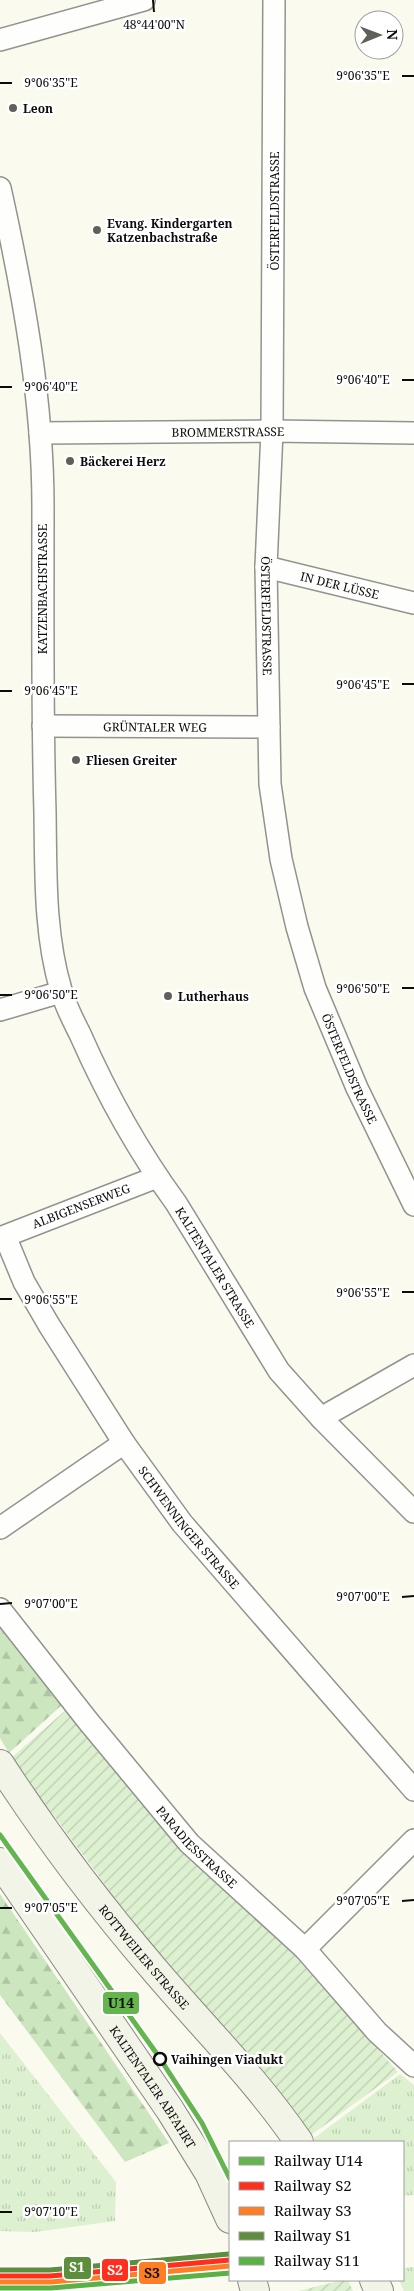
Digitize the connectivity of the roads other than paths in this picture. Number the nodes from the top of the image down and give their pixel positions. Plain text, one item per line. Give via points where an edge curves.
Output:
1 (144, 0) edge
2 (274, 0) edge
3 (0, 40) edge
4 (0, 188) edge
5 (272, 431) junction
6 (40, 433) junction
7 (414, 433) edge
8 (266, 566) junction
9 (414, 603) edge
10 (43, 726) junction
11 (269, 727) junction
12 (61, 992) junction
13 (0, 1010) edge
14 (157, 1177) junction
15 (414, 1205) edge
16 (6, 1236) joint
17 (414, 1365) edge
18 (321, 1418) junction
19 (124, 1442) junction
20 (414, 1512) edge
21 (0, 1528) edge
22 (0, 1609) edge
23 (0, 1764) edge
24 (414, 1790) edge
25 (414, 1840) edge
26 (0, 1862) edge
27 (305, 1949) junction
28 (414, 2066) edge
29 (298, 2141) edge
30 (229, 2217) edge

1 - 3 street
2 - 5 street, ÖSTERFELDSTRASSE
4 - 6 street, KATZENBACHSTRASSE via 33,370
5 - 6 street, BROMMERSTRASSE
5 - 7 street, BROMMERSTRASSE
5 - 8 street, ÖSTERFELDSTRASSE
6 - 10 street, KATZENBACHSTRASSE
8 - 9 street, IN DER LÜSSE
8 - 11 street, ÖSTERFELDSTRASSE
10 - 11 street, GRÜNTALER WEG
10 - 12 street, KATZENBACHSTRASSE via 49,938
11 - 15 street, ÖSTERFELDSTRASSE via 270,784 281,859 315,988 357,1088
12 - 13 street
12 - 14 street, KALTENTALER STRASSE via 98,1075
14 - 16 street, ALBIGENSERWEG
14 - 18 street, KALTENTALER STRASSE via 279,1371
16 - 19 street, SCHWENNINGER STRASSE via 24,1282
17 - 18 street
18 - 20 street, KALTENTALER STRASSE
19 - 21 street
19 - 24 street, SCHWENNINGER STRASSE via 182,1523
22 - 27 street, PARADIESSTRASSE via 188,1843
23 - 29 main road, ROTTWEILER STRASSE via 110,1916 152,1968 246,2071
25 - 27 street
26 - 30 main road, KALTENTALER ABFAHRT via 170,2110 209,2173
27 - 28 street, PARADIESSTRASSE via 377,2032

